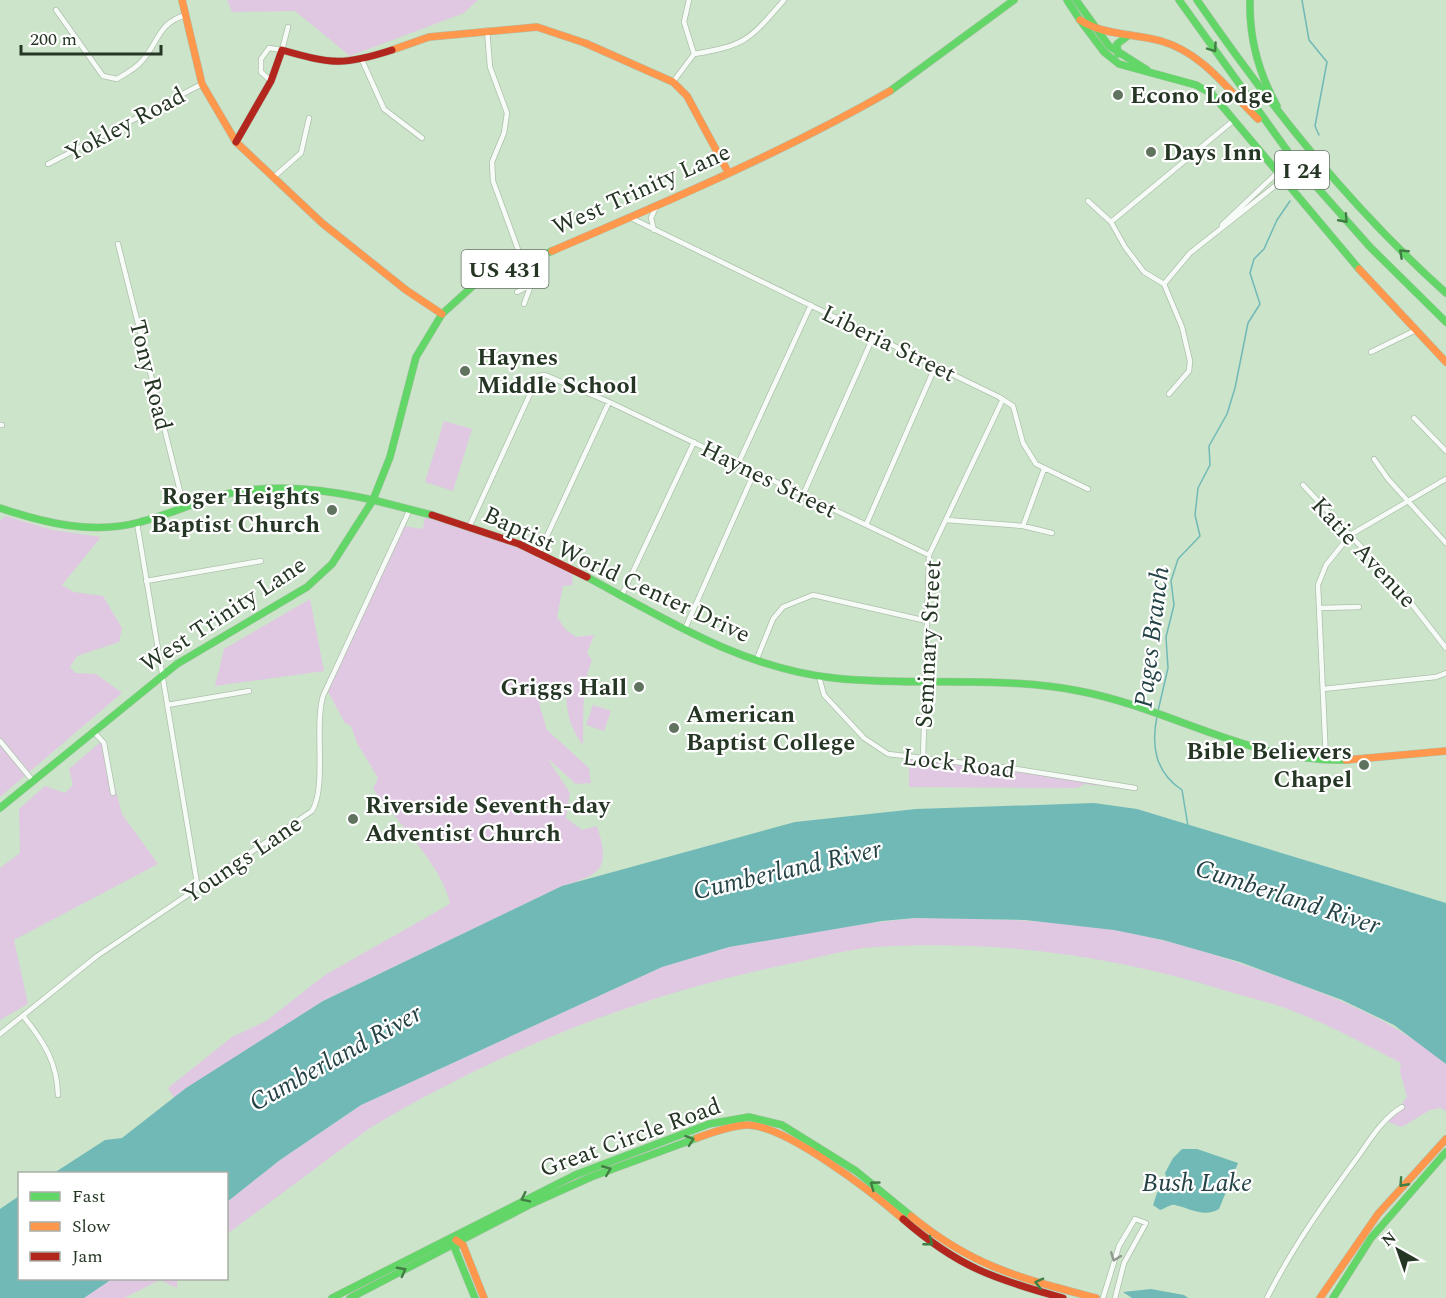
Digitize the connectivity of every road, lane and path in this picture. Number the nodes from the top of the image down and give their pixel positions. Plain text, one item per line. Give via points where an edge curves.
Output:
1 (182, 0) edge
2 (689, 0) edge
3 (784, 0) edge
4 (1014, 0) edge
5 (1067, 0) edge
6 (1076, 0) edge
7 (1179, 0) edge
8 (1197, 0) edge
9 (1250, 0) edge
10 (56, 10) dead end
11 (186, 15) junction
12 (1080, 20) junction
13 (288, 27) dead end
14 (487, 30) junction
15 (1098, 31) junction
16 (1129, 35) junction
17 (282, 50) junction
18 (694, 54) junction
19 (1118, 54) junction
20 (362, 60) junction
21 (1152, 73) junction
22 (272, 81) junction
23 (673, 82) junction
24 (202, 84) junction
25 (309, 118) dead end
26 (1235, 119) junction
27 (1269, 129) junction
28 (1291, 130) junction
29 (422, 138) dead end
30 (236, 141) junction
31 (48, 164) dead end
32 (1279, 171) junction
33 (728, 172) junction
34 (275, 176) junction
35 (1285, 178) junction
36 (1088, 201) dead end
37 (656, 206) junction
38 (629, 217) junction
39 (1111, 222) junction
40 (1218, 229) junction
41 (654, 230) junction
42 (118, 244) dead end
43 (522, 262) junction
44 (546, 283) dead end
45 (1164, 284) junction
46 (531, 285) junction
47 (517, 292) dead end
48 (1446, 293) edge
49 (524, 304) dead end
50 (811, 305) junction
51 (442, 314) junction
52 (1446, 322) edge
53 (1414, 331) junction
54 (874, 335) junction
55 (1371, 352) dead end
56 (1446, 362) edge
57 (936, 365) junction
58 (1169, 394) dead end
59 (1002, 401) junction
60 (609, 402) junction
61 (1414, 418) dead end
62 (694, 442) junction
63 (1446, 451) edge
64 (1374, 459) dead end
65 (738, 464) junction
66 (1044, 469) junction
67 (754, 473) junction
68 (1446, 479) edge
69 (1303, 485) dead end
70 (1088, 489) dead end
71 (803, 495) junction
72 (373, 500) junction
73 (1407, 502) junction
74 (184, 507) junction
75 (0, 508) edge
76 (410, 509) junction
77 (946, 520) junction
78 (138, 523) junction
79 (470, 525) junction
80 (866, 525) junction
81 (1023, 526) junction
82 (1052, 533) dead end
83 (1350, 535) junction
84 (1446, 543) edge
85 (539, 553) junction
86 (929, 555) junction
87 (261, 561) dead end
88 (146, 580) junction
89 (621, 597) junction
90 (1359, 607) dead end
91 (1320, 608) junction
92 (927, 621) junction
93 (684, 631) junction
94 (1446, 648) edge
95 (756, 661) junction
96 (1446, 673) edge
97 (162, 675) junction
98 (819, 677) junction
99 (926, 685) junction
100 (1323, 689) junction
101 (249, 691) dead end
102 (167, 705) junction
103 (93, 731) junction
104 (0, 741) edge
105 (1446, 751) edge
106 (923, 759) junction
107 (1326, 760) junction
108 (33, 781) junction
109 (1135, 788) dead end
110 (113, 793) dead end
111 (1, 804) edge
112 (198, 889) junction
113 (24, 1017) junction
114 (0, 1034) edge
115 (58, 1095) dead end
116 (1402, 1107) dead end
117 (1445, 1140) edge
118 (1446, 1152) edge
119 (456, 1240) junction
120 (468, 1280) junction
121 (332, 1298) edge
122 (350, 1298) edge
123 (475, 1298) edge
124 (484, 1298) edge
125 (1063, 1298) edge
126 (1096, 1298) edge
127 (1103, 1298) edge
128 (1115, 1298) edge
129 (1267, 1298) edge
130 (1320, 1298) edge
131 (1332, 1298) edge

1 - 11 main road
2 - 18 street via 684,22
3 - 18 street via 754,35 731,48
4 - 33 main road, West Trinity Lane / US 431 via 893,89 836,122
5 - 12 main road
6 - 15 main road
7 -> 27 main road, I 24
8 - 28 main road, I 24 via 1254,84
9 - 28 main road via 1250,38 1257,66
10 - 11 street via 103,76 117,79 141,63 164,25
11 - 24 main road
12 - 15 main road
12 - 21 main road via 1104,52 1119,64
13 - 17 street
14 - 20 main road via 429,37
14 - 23 main road via 537,27 585,43
14 - 43 street via 490,67 507,114 492,162 493,181
15 - 16 main road
15 - 19 main road
16 - 19 main road via 1117,44
16 - 27 main road via 1154,39 1197,58
17 - 20 main road via 326,63
17 - 22 main road
17 - 22 street via 268,48 261,59 261,72
18 - 23 street
19 - 21 main road
20 - 29 street via 384,109
21 - 26 main road via 1196,85 1212,94
22 - 30 main road
23 - 33 main road via 687,96
24 - 30 main road
24 - 31 street, Yokley Road
25 - 34 street via 301,153
26 - 32 main road
26 - 39 street
27 -> 52 main road, I 24 via 1350,226
48 -> 28 main road, I 24 via 1390,242
30 - 34 main road
32 - 35 main road
32 - 40 street
33 - 37 main road, West Trinity Lane / US 431
34 - 51 main road via 322,223
35 - 40 street
35 - 53 main road via 1329,235
36 - 39 street
37 - 38 main road, West Trinity Lane / US 431
37 - 41 street via 651,218
38 - 41 street, Liberia Street
38 - 43 main road, West Trinity Lane / US 431
39 - 45 street via 1144,272
40 - 45 street via 1190,253
41 - 50 street, Liberia Street
42 - 74 street, Tony Road
43 - 46 street
43 - 51 main road, West Trinity Lane / US 431 via 475,284
44 - 46 street
45 - 58 street via 1182,327 1190,361 1189,371
46 - 47 street
46 - 49 street
50 - 54 street, Liberia Street
50 - 65 street
51 - 72 main road, West Trinity Lane / US 431 via 416,357 390,457
53 - 55 street
53 - 56 main road
54 - 57 street, Liberia Street
54 - 71 street
57 - 59 street, Liberia Street
57 - 80 street
59 - 66 street, Liberia Street via 1013,406 1023,442 1036,464
59 - 77 street, Seminary Street
60 - 62 street, Haynes Street
60 - 79 street, Haynes Street via 545,375 539,376
60 - 85 street
61 - 63 street
62 - 65 street, Haynes Street
62 - 89 street
64 - 73 street
65 - 67 street, Haynes Street
66 - 70 street, Liberia Street
66 - 81 street
67 - 71 street, Haynes Street
67 - 93 street
68 - 73 street
69 - 83 street, Katie Avenue
71 - 80 street, Haynes Street
72 - 74 main road, Baptist World Center Drive via 334,491 286,487 231,493
72 - 76 main road, Baptist World Center Drive
72 - 97 main road, West Trinity Lane via 332,564 307,587
73 - 83 street
73 - 84 street
74 - 78 main road, Baptist World Center Drive
75 - 78 main road, Baptist World Center Drive via 70,527 102,529
76 - 79 main road, Baptist World Center Drive
76 - 112 street, Youngs Lane via 323,696 315,807 296,824
77 - 81 street
77 - 86 street, Seminary Street
78 - 88 street
79 - 85 main road, Baptist World Center Drive
80 - 86 street, Haynes Street
81 - 82 street
83 - 91 street via 1326,566 1318,585
83 - 94 street, Katie Avenue via 1397,585
85 - 89 main road, Baptist World Center Drive
86 - 92 street, Seminary Street
87 - 88 street
88 - 97 street
89 - 93 main road, Baptist World Center Drive
90 - 91 street
91 - 100 street
92 - 95 street via 813,595 783,607 773,619
92 - 99 street, Seminary Street
93 - 95 main road, Baptist World Center Drive
95 - 98 main road, Baptist World Center Drive
96 - 100 street
97 - 102 street
97 - 103 main road, West Trinity Lane
98 - 99 main road, Baptist World Center Drive
98 - 106 street, Lock Road via 824,695 864,738 888,754
99 - 106 street, Seminary Street
99 - 107 main road, Baptist World Center Drive via 1051,687 1091,693 1246,746
100 - 107 street
101 - 102 street
102 - 112 street
103 - 108 main road, West Trinity Lane
103 - 110 street via 104,743
104 - 108 street via 4,751
105 - 107 main road, Baptist World Center Drive
106 - 109 street, Lock Road
108 - 111 main road, West Trinity Lane
112 - 113 street, Youngs Lane via 97,956
113 - 114 street, Youngs Lane
113 - 115 street via 50,1055 57,1074
116 - 129 street via 1385,1120 1331,1193
117 -> 130 main road via 1365,1230
118 - 131 main road via 1371,1238
119 - 120 main road via 455,1248
119 - 121 main road, Great Circle Road
122 -> 119 main road, Great Circle Road
119 - 124 main road via 462,1245
119 -> 125 main road, Great Circle Road via 634,1159 719,1130 756,1126 778,1132 851,1179 958,1261 1005,1282
126 -> 119 main road, Great Circle Road via 1013,1276 970,1258 934,1235 856,1171 788,1128 757,1118 726,1119 632,1152 549,1186
120 - 123 main road
120 - 124 main road
128 -> 127 street via 1124,1263 1146,1223 1135,1219 1119,1246

